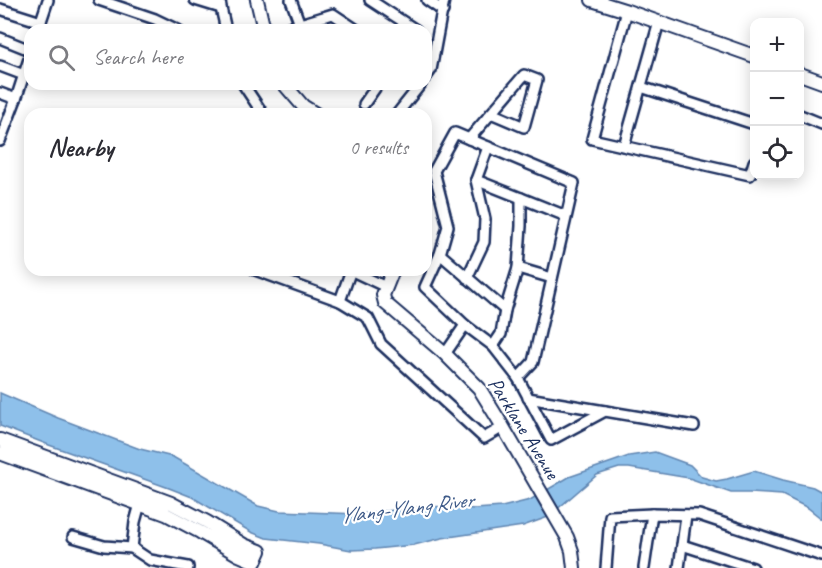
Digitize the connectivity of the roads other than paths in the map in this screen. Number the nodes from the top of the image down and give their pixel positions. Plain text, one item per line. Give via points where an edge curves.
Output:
1 (48, 0) edge
2 (99, 0) edge
3 (195, 0) edge
4 (257, 0) edge
5 (291, 0) edge
6 (370, 0) edge
7 (427, 0) edge
8 (444, 0) edge
9 (592, 0) edge
10 (220, 4) edge
11 (0, 9) edge
12 (443, 11) junction
13 (627, 11) junction
14 (659, 22) junction
15 (35, 24) edge
16 (41, 24) edge
17 (165, 24) edge
18 (225, 24) edge
19 (263, 24) edge
20 (300, 24) edge
21 (308, 24) edge
22 (348, 24) edge
23 (407, 24) edge
24 (0, 38) edge
25 (432, 40) edge
26 (436, 43) junction
27 (24, 48) edge
28 (750, 54) edge
29 (432, 65) edge
30 (0, 66) edge
31 (24, 75) joint
32 (804, 78) edge
33 (822, 82) edge
34 (640, 87) junction
35 (247, 90) edge
36 (287, 90) edge
37 (374, 90) edge
38 (415, 90) edge
39 (0, 93) edge
40 (16, 99) junction
41 (364, 104) dead end
42 (258, 108) edge
43 (298, 108) edge
44 (402, 108) edge
45 (491, 113) junction
46 (804, 117) edge
47 (750, 123) edge
48 (822, 124) edge
49 (3, 126) edge
50 (469, 139) junction
51 (0, 141) edge
52 (624, 146) junction
53 (488, 147) junction
54 (750, 175) edge
55 (476, 180) junction
56 (521, 198) junction
57 (566, 216) junction
58 (440, 254) junction
59 (518, 268) junction
60 (432, 272) edge
61 (271, 276) edge
62 (348, 276) edge
63 (363, 276) edge
64 (391, 276) edge
65 (430, 276) edge
66 (467, 278) junction
67 (552, 278) junction
68 (386, 287) junction
69 (340, 301) junction
70 (505, 310) junction
71 (465, 324) junction
72 (494, 346) junction
73 (445, 354) junction
74 (518, 378) junction
75 (528, 398) junction
76 (605, 411) junction
77 (694, 426) dead end
78 (504, 427) junction
79 (0, 440) edge
80 (0, 453) edge
81 (141, 498) junction
82 (652, 514) junction
83 (686, 515) junction
84 (73, 537) dead end
85 (682, 545) junction
86 (132, 548) junction
87 (822, 556) edge
88 (188, 568) edge
89 (574, 568) edge
90 (606, 568) edge
91 (644, 568) edge
92 (679, 568) edge
93 (753, 568) edge

1 - 16 street
2 - 17 street
3 - 10 street
4 - 19 street
5 - 20 street
6 - 23 street
7 - 12 street
8 - 12 street
9 - 13 street
10 - 18 street
11 - 15 street
12 - 26 street
13 - 14 street
13 - 52 street via 592,139
14 - 28 street
14 - 34 street
21 - 22 street via 333,14
24 - 27 street
25 - 26 street
26 - 29 street
30 - 31 street
31 - 40 street
32 - 33 street
34 - 47 street
34 - 52 street
35 - 42 street
36 - 43 street
37 - 41 street
38 - 44 street
39 - 40 street
40 - 49 street
45 - 45 street via 524,75 537,80 524,127
45 - 50 street
46 - 48 street
49 - 51 street
50 - 53 street
50 - 58 street via 455,133 434,171 448,226
52 - 54 street
53 - 55 street
53 - 57 street via 574,183
55 - 56 street
55 - 66 street via 485,219 484,242
56 - 57 street
56 - 59 street
57 - 67 street
58 - 60 street
58 - 66 street
59 - 67 street
59 - 70 street
61 - 69 street
62 - 69 street
63 - 68 street
64 - 68 street
65 - 71 street via 425,287
66 - 70 street
67 - 74 street via 533,362
68 - 73 street, Parklane Avenue via 385,303
69 - 78 street via 368,318 381,344 484,438
70 - 72 street via 501,334
71 - 72 street
71 - 73 street
72 - 74 street
73 - 78 street, Parklane Avenue via 479,388
74 - 75 street
75 - 76 street
75 - 76 street via 551,440
76 - 77 street
78 - 89 street, Parklane Avenue via 570,543
79 - 81 street
80 - 81 street
81 - 81 street via 239,555 255,562 260,551 171,502
81 - 86 street
82 - 83 street
82 - 90 street via 610,516
82 - 91 street
83 - 85 street
83 - 87 street via 699,515
84 - 86 street via 104,546
85 - 92 street
85 - 93 street
86 - 88 street via 150,560

